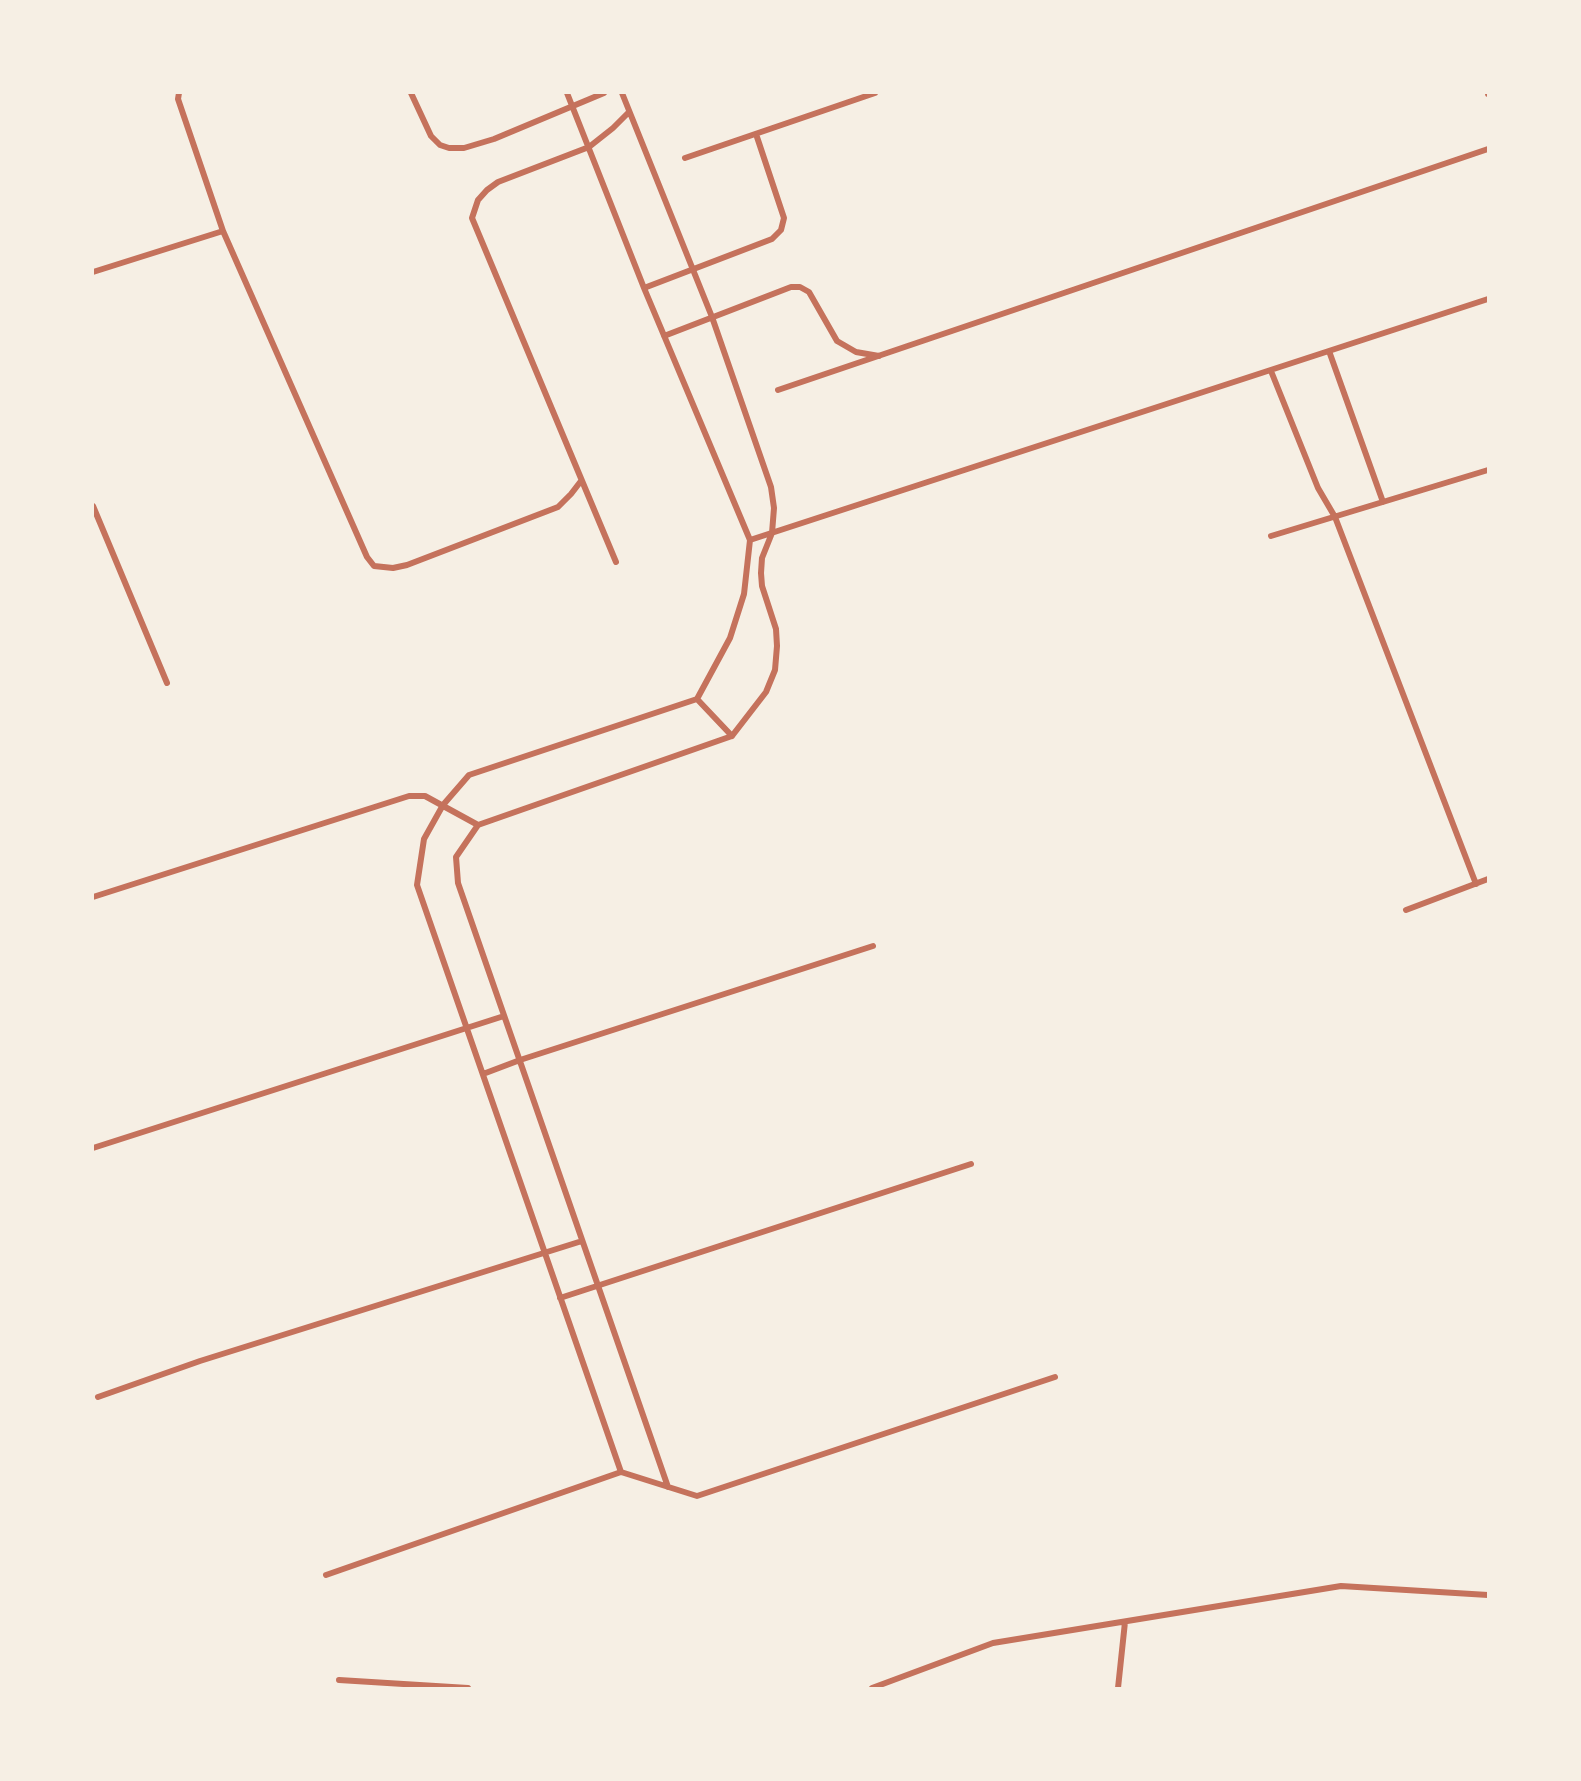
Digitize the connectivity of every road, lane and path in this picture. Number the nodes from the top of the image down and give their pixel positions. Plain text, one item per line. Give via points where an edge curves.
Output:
1 (179, 93) edge
2 (411, 93) edge
3 (567, 93) edge
4 (604, 93) edge
5 (622, 93) edge
6 (875, 93) edge
7 (573, 106) junction
8 (629, 112) junction
9 (756, 134) junction
10 (589, 147) junction
11 (1488, 149) edge
12 (685, 158) dead end
13 (223, 231) junction
14 (692, 269) junction
15 (93, 272) edge
16 (644, 288) junction
17 (1488, 299) edge
18 (712, 317) junction
19 (664, 336) junction
20 (1329, 351) junction
21 (879, 356) junction
22 (1271, 371) junction
23 (778, 390) dead end
24 (1488, 470) edge
25 (581, 481) junction
26 (1383, 502) junction
27 (93, 506) edge
28 (1335, 517) junction
29 (772, 533) junction
30 (1271, 536) dead end
31 (750, 540) junction
32 (616, 562) dead end
33 (167, 683) dead end
34 (697, 699) junction
35 (732, 736) junction
36 (443, 805) junction
37 (478, 825) junction
38 (1488, 879) edge
39 (1476, 884) junction
40 (93, 897) edge
41 (1406, 910) dead end
42 (873, 946) dead end
43 (504, 1016) junction
44 (466, 1027) junction
45 (520, 1060) junction
46 (483, 1074) junction
47 (93, 1148) edge
48 (971, 1164) dead end
49 (582, 1241) junction
50 (544, 1253) junction
51 (598, 1286) junction
52 (560, 1298) junction
53 (1055, 1377) dead end
54 (98, 1397) dead end
55 (621, 1472) junction
56 (668, 1487) junction
57 (326, 1575) dead end
58 (1488, 1595) edge
59 (1125, 1622) junction
60 (339, 1680) dead end
61 (468, 1688) edge
62 (872, 1688) edge
63 (1118, 1688) edge

1 - 13 street
2 - 7 street via 430,136 449,148 479,145
3 - 7 street
4 - 7 street
5 - 8 street
6 - 9 street
7 - 10 street
8 - 10 street
8 - 14 street
9 - 12 street
9 - 14 street via 784,218 781,230 772,239
10 - 16 street
10 - 25 street via 498,182 478,200 472,218
11 - 21 street
13 - 15 street
13 - 25 street via 366,557 374,566 407,565 558,507
14 - 16 street
14 - 18 street
16 - 19 street
17 - 20 street
18 - 19 street
18 - 21 street via 800,287 809,291 837,341 856,352
18 - 29 street via 771,487
19 - 31 street
20 - 22 street
20 - 26 street
21 - 23 street
22 - 28 street via 1318,488
22 - 29 street
24 - 26 street
25 - 32 street
26 - 28 street
27 - 33 street
28 - 30 street
28 - 39 street
29 - 31 street
29 - 35 street via 762,558 761,573 776,629 776,670 766,692
31 - 34 street via 744,594 730,638
34 - 35 street
34 - 36 street via 469,775
35 - 37 street
36 - 37 street
36 - 40 street via 425,796 410,796
36 - 44 street via 424,839 417,885
37 - 43 street via 456,857 458,883
38 - 39 street
39 - 41 street
42 - 45 street
43 - 44 street
43 - 45 street
44 - 46 street
44 - 47 street
45 - 46 street
45 - 49 street
46 - 50 street
48 - 51 street
49 - 50 street
49 - 51 street
50 - 52 street
50 - 54 street
51 - 52 street
51 - 56 street
52 - 55 street
53 - 56 street via 698,1496
55 - 56 street
55 - 57 street
58 - 59 street via 1341,1586
59 - 62 street via 993,1642
59 - 63 street
60 - 61 street

